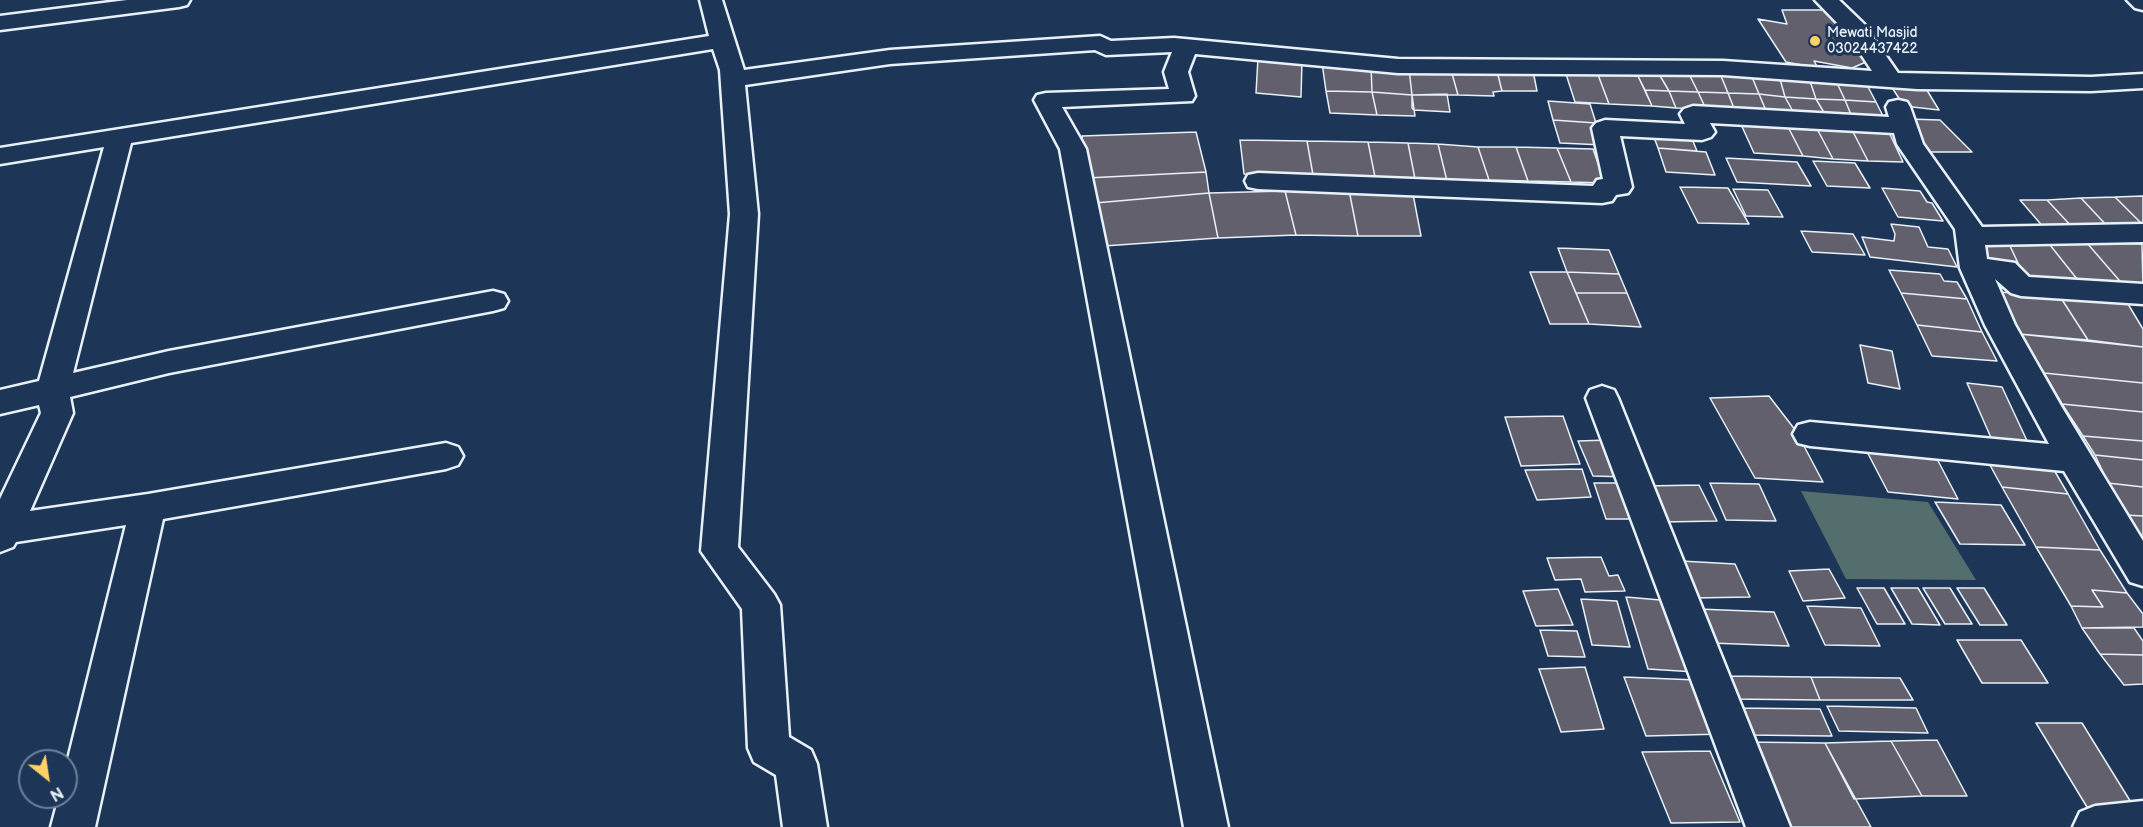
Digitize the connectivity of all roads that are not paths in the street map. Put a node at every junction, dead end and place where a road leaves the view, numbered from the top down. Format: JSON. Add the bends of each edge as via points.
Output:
{"nodes":[{"id":1,"x":179,"y":0,"type":"edge"},
{"id":2,"x":711,"y":0,"type":"edge"},
{"id":3,"x":1826,"y":0,"type":"edge"},
{"id":4,"x":2138,"y":0,"type":"edge"},
{"id":5,"x":2143,"y":3,"type":"edge"},
{"id":6,"x":0,"y":23,"type":"edge"},
{"id":7,"x":722,"y":41,"type":"junction"},
{"id":8,"x":1186,"y":47,"type":"junction"},
{"id":9,"x":733,"y":79,"type":"junction"},
{"id":10,"x":1885,"y":80,"type":"junction"},
{"id":11,"x":2143,"y":81,"type":"edge"},
{"id":12,"x":1904,"y":126,"type":"junction"},
{"id":13,"x":120,"y":137,"type":"junction"},
{"id":14,"x":0,"y":156,"type":"edge"},
{"id":15,"x":1258,"y":181,"type":"dead end"},
{"id":16,"x":2143,"y":233,"type":"edge"},
{"id":17,"x":1970,"y":236,"type":"junction"},
{"id":18,"x":1975,"y":268,"type":"junction"},
{"id":19,"x":2143,"y":294,"type":"edge"},
{"id":20,"x":493,"y":301,"type":"dead end"},
{"id":21,"x":52,"y":391,"type":"junction"},
{"id":22,"x":1602,"y":398,"type":"dead end"},
{"id":23,"x":0,"y":402,"type":"edge"},
{"id":24,"x":1810,"y":434,"type":"dead end"},
{"id":25,"x":446,"y":456,"type":"dead end"},
{"id":26,"x":2075,"y":459,"type":"junction"},
{"id":27,"x":148,"y":508,"type":"junction"},
{"id":28,"x":1,"y":533,"type":"edge"},
{"id":29,"x":2143,"y":571,"type":"edge"},
{"id":30,"x":2143,"y":822,"type":"edge"},
{"id":31,"x":73,"y":827,"type":"edge"},
{"id":32,"x":805,"y":827,"type":"edge"},
{"id":33,"x":1206,"y":827,"type":"edge"},
{"id":34,"x":1768,"y":827,"type":"edge"},
{"id":35,"x":2095,"y":827,"type":"edge"}],
"edges":[{"from":1,"to":6,"type":"street"},
{"from":2,"to":7,"type":"street"},
{"from":3,"to":10,"type":"street","via":[[1872,50]]},
{"from":4,"to":5,"type":"street"},
{"from":7,"to":9,"type":"street"},
{"from":7,"to":13,"type":"street"},
{"from":8,"to":9,"type":"street","via":[[1106,48],[1100,43],[890,57]]},
{"from":8,"to":10,"type":"street","via":[[1398,66],[1724,68]]},
{"from":8,"to":33,"type":"street","via":[[1176,72],[1183,96],[1046,100],[1073,149]]},
{"from":9,"to":32,"type":"street","via":[[744,214],[718,552],[761,605],[769,748],[796,764]]},
{"from":10,"to":11,"type":"street","via":[[2091,84]]},
{"from":10,"to":12,"type":"street"},
{"from":12,"to":15,"type":"street","via":[[1693,114],[1702,132],[1605,128],[1618,187],[1607,186],[1602,195]]},
{"from":12,"to":17,"type":"street","via":[[1910,144]]},
{"from":13,"to":14,"type":"street"},
{"from":13,"to":21,"type":"street"},
{"from":16,"to":17,"type":"street"},
{"from":17,"to":18,"type":"street"},
{"from":18,"to":19,"type":"street","via":[[2005,270],[2021,286]]},
{"from":18,"to":26,"type":"street","via":[[2000,325]]},
{"from":20,"to":21,"type":"street","via":[[169,362]]},
{"from":21,"to":23,"type":"street"},
{"from":21,"to":28,"type":"street","via":[[57,413]]},
{"from":22,"to":34,"type":"street"},
{"from":24,"to":26,"type":"street"},
{"from":25,"to":27,"type":"street"},
{"from":26,"to":29,"type":"street"},
{"from":27,"to":28,"type":"street"},
{"from":27,"to":31,"type":"street"},
{"from":30,"to":35,"type":"street"}]}
